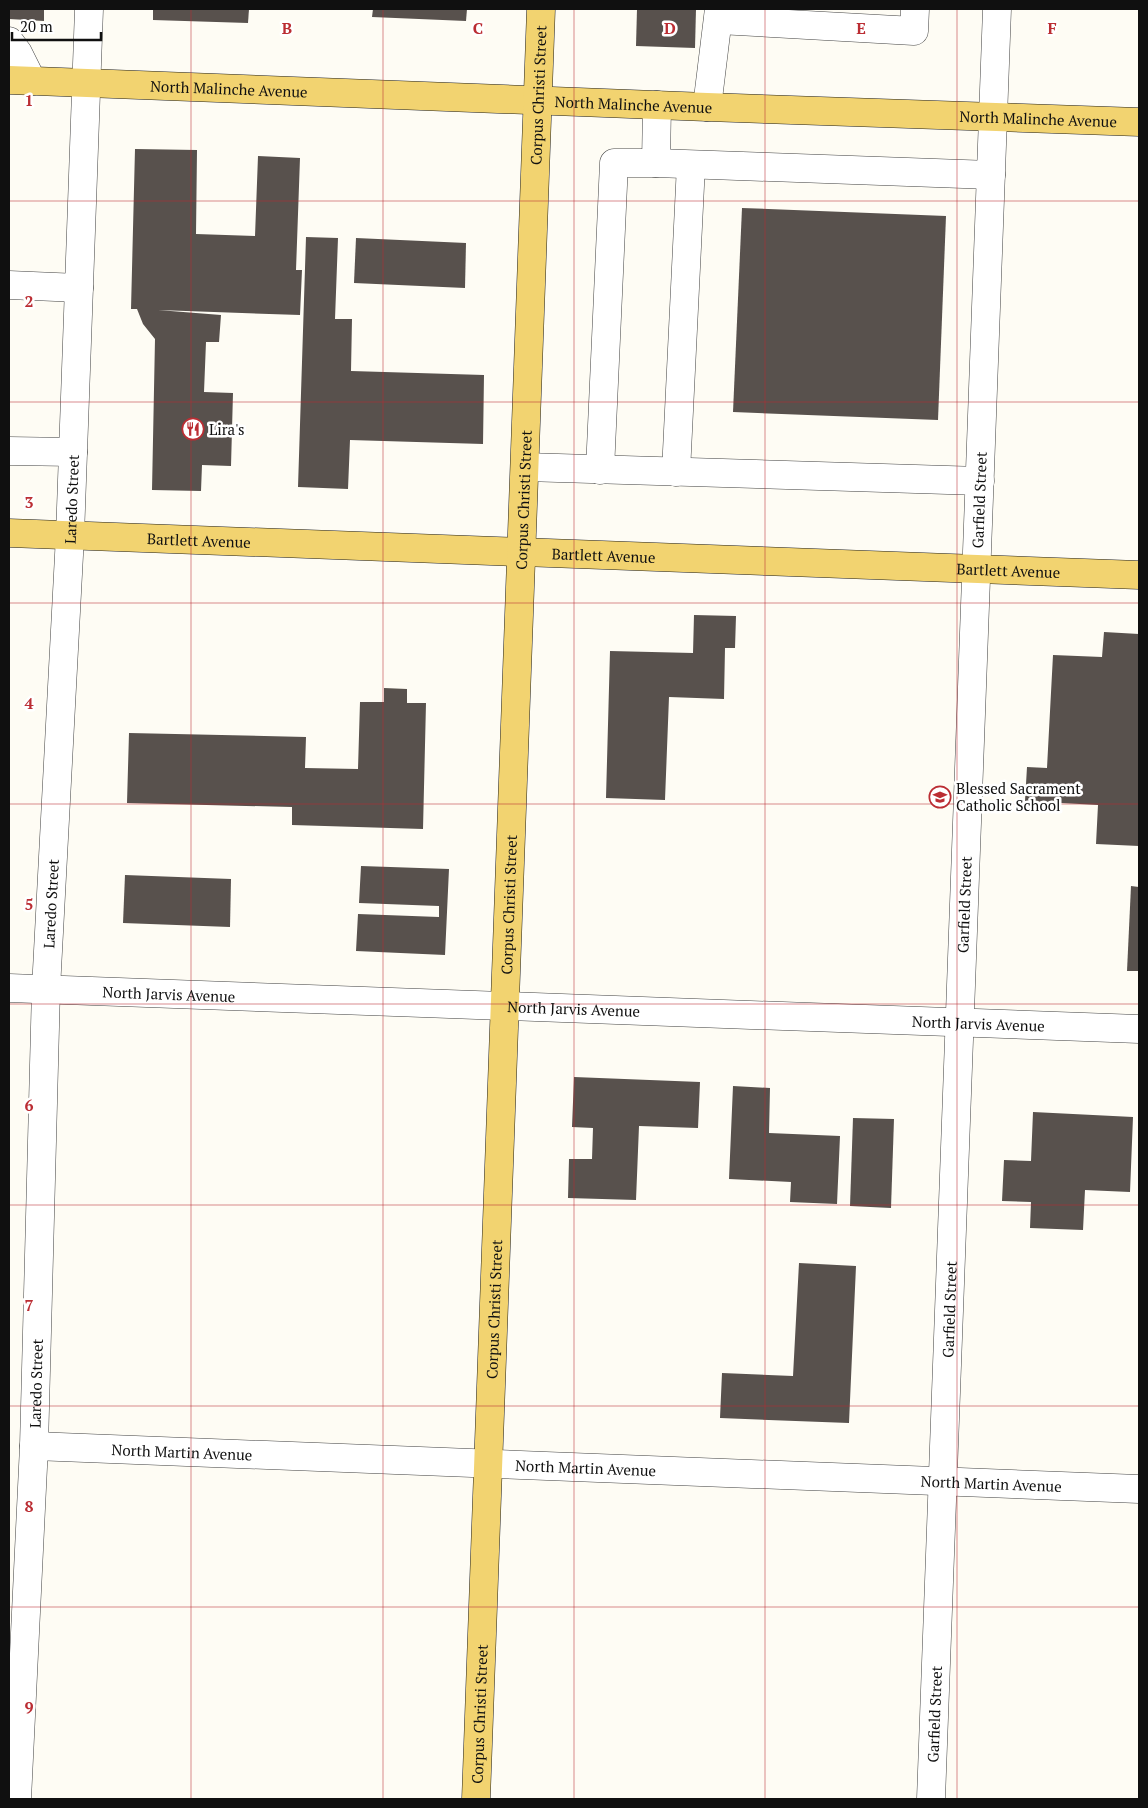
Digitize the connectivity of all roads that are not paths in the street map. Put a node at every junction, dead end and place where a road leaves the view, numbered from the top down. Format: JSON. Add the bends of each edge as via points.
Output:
{"nodes":[{"id":1,"x":89,"y":9,"type":"edge"},
{"id":2,"x":542,"y":9,"type":"edge"},
{"id":3,"x":915,"y":9,"type":"edge"},
{"id":4,"x":997,"y":9,"type":"edge"},
{"id":5,"x":719,"y":14,"type":"edge"},
{"id":6,"x":9,"y":41,"type":"edge"},
{"id":7,"x":20,"y":81,"type":"edge"},
{"id":8,"x":87,"y":83,"type":"junction"},
{"id":9,"x":538,"y":100,"type":"junction"},
{"id":10,"x":657,"y":105,"type":"junction"},
{"id":11,"x":708,"y":107,"type":"junction"},
{"id":12,"x":993,"y":116,"type":"junction"},
{"id":13,"x":1139,"y":122,"type":"edge"},
{"id":14,"x":656,"y":163,"type":"junction"},
{"id":15,"x":691,"y":165,"type":"junction"},
{"id":16,"x":992,"y":175,"type":"junction"},
{"id":17,"x":9,"y":285,"type":"edge"},
{"id":18,"x":79,"y":288,"type":"junction"},
{"id":19,"x":9,"y":451,"type":"edge"},
{"id":20,"x":73,"y":452,"type":"junction"},
{"id":21,"x":525,"y":467,"type":"junction"},
{"id":22,"x":600,"y":470,"type":"junction"},
{"id":23,"x":676,"y":472,"type":"junction"},
{"id":24,"x":980,"y":481,"type":"junction"},
{"id":25,"x":9,"y":533,"type":"edge"},
{"id":26,"x":70,"y":536,"type":"junction"},
{"id":27,"x":522,"y":552,"type":"junction"},
{"id":28,"x":977,"y":569,"type":"junction"},
{"id":29,"x":1139,"y":575,"type":"edge"},
{"id":30,"x":9,"y":988,"type":"edge"},
{"id":31,"x":46,"y":989,"type":"junction"},
{"id":32,"x":505,"y":1006,"type":"junction"},
{"id":33,"x":960,"y":1023,"type":"junction"},
{"id":34,"x":1139,"y":1029,"type":"edge"},
{"id":35,"x":34,"y":1446,"type":"junction"},
{"id":36,"x":488,"y":1464,"type":"junction"},
{"id":37,"x":943,"y":1481,"type":"junction"},
{"id":38,"x":1139,"y":1489,"type":"edge"},
{"id":39,"x":17,"y":1799,"type":"edge"},
{"id":40,"x":476,"y":1799,"type":"edge"},
{"id":41,"x":931,"y":1799,"type":"edge"}],
"edges":[{"from":1,"to":8,"type":"street","name":"Laredo Street"},
{"from":2,"to":9,"type":"main road","name":"Corpus Christi Street"},
{"from":3,"to":5,"type":"street","via":[[914,31]]},
{"from":4,"to":12,"type":"street","name":"Garfield Street"},
{"from":5,"to":11,"type":"street"},
{"from":6,"to":7,"type":"street","via":[[18,53]]},
{"from":7,"to":8,"type":"main road","name":"North Malinche Avenue"},
{"from":8,"to":9,"type":"main road","name":"North Malinche Avenue"},
{"from":8,"to":18,"type":"street","name":"Laredo Street"},
{"from":9,"to":10,"type":"main road","name":"North Malinche Avenue"},
{"from":9,"to":21,"type":"main road","name":"Corpus Christi Street"},
{"from":10,"to":11,"type":"main road","name":"North Malinche Avenue"},
{"from":10,"to":14,"type":"street"},
{"from":11,"to":12,"type":"main road","name":"North Malinche Avenue"},
{"from":12,"to":13,"type":"main road","name":"North Malinche Avenue"},
{"from":12,"to":16,"type":"street","name":"Garfield Street"},
{"from":14,"to":15,"type":"street"},
{"from":14,"to":22,"type":"street","via":[[614,163]]},
{"from":15,"to":16,"type":"street"},
{"from":15,"to":23,"type":"street"},
{"from":16,"to":24,"type":"street","name":"Garfield Street"},
{"from":17,"to":18,"type":"street"},
{"from":18,"to":20,"type":"street","name":"Laredo Street"},
{"from":19,"to":20,"type":"street"},
{"from":20,"to":26,"type":"street","name":"Laredo Street"},
{"from":21,"to":22,"type":"street"},
{"from":21,"to":27,"type":"main road","name":"Corpus Christi Street"},
{"from":22,"to":23,"type":"street"},
{"from":23,"to":24,"type":"street"},
{"from":24,"to":28,"type":"street","name":"Garfield Street"},
{"from":25,"to":26,"type":"main road","name":"Bartlett Avenue"},
{"from":26,"to":27,"type":"main road","name":"Bartlett Avenue"},
{"from":26,"to":31,"type":"street","name":"Laredo Street"},
{"from":27,"to":28,"type":"main road","name":"Bartlett Avenue"},
{"from":27,"to":32,"type":"main road","name":"Corpus Christi Street"},
{"from":28,"to":29,"type":"main road","name":"Bartlett Avenue"},
{"from":28,"to":33,"type":"street","name":"Garfield Street"},
{"from":30,"to":31,"type":"street","name":"North Jarvis Avenue"},
{"from":31,"to":32,"type":"street","name":"North Jarvis Avenue"},
{"from":31,"to":35,"type":"street","name":"Laredo Street"},
{"from":32,"to":33,"type":"street","name":"North Jarvis Avenue"},
{"from":32,"to":36,"type":"main road","name":"Corpus Christi Street"},
{"from":33,"to":34,"type":"street","name":"North Jarvis Avenue"},
{"from":33,"to":37,"type":"street","name":"Garfield Street"},
{"from":35,"to":36,"type":"street","name":"North Martin Avenue"},
{"from":35,"to":39,"type":"street","name":"Laredo Street"},
{"from":36,"to":37,"type":"street","name":"North Martin Avenue"},
{"from":36,"to":40,"type":"main road","name":"Corpus Christi Street"},
{"from":37,"to":38,"type":"street","name":"North Martin Avenue"},
{"from":37,"to":41,"type":"street","name":"Garfield Street"}]}
